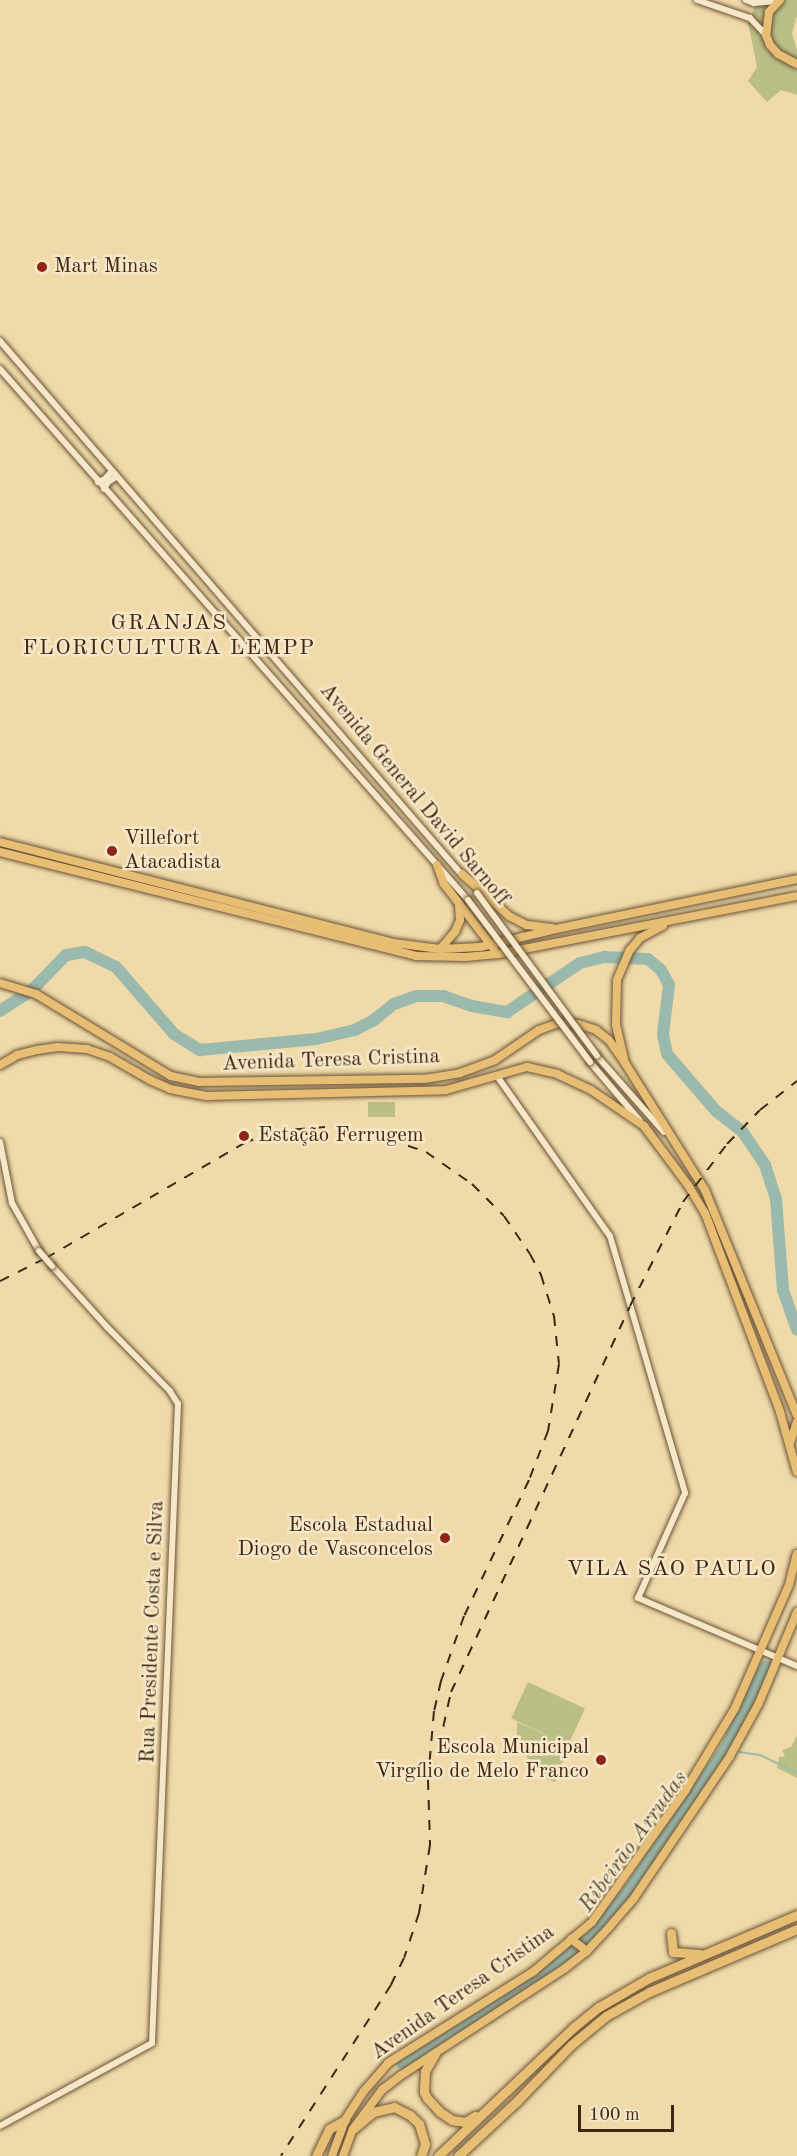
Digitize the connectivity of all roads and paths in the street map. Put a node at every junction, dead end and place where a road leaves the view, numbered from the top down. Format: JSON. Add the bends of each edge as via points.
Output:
{"nodes":[{"id":1,"x":697,"y":0,"type":"edge"},
{"id":2,"x":746,"y":0,"type":"edge"},
{"id":3,"x":778,"y":1,"type":"edge"},
{"id":4,"x":766,"y":34,"type":"junction"},
{"id":5,"x":797,"y":64,"type":"edge"},
{"id":6,"x":0,"y":341,"type":"edge"},
{"id":7,"x":0,"y":369,"type":"edge"},
{"id":8,"x":114,"y":475,"type":"junction"},
{"id":9,"x":98,"y":482,"type":"junction"},
{"id":10,"x":104,"y":489,"type":"junction"},
{"id":11,"x":0,"y":842,"type":"edge"},
{"id":12,"x":0,"y":852,"type":"edge"},
{"id":13,"x":437,"y":865,"type":"junction"},
{"id":14,"x":462,"y":874,"type":"junction"},
{"id":15,"x":797,"y":879,"type":"edge"},
{"id":16,"x":797,"y":896,"type":"edge"},
{"id":17,"x":458,"y":903,"type":"junction"},
{"id":18,"x":679,"y":919,"type":"junction"},
{"id":19,"x":556,"y":929,"type":"junction"},
{"id":20,"x":491,"y":945,"type":"junction"},
{"id":21,"x":440,"y":949,"type":"junction"},
{"id":22,"x":498,"y":954,"type":"junction"},
{"id":23,"x":0,"y":983,"type":"edge"},
{"id":24,"x":625,"y":1063,"type":"junction"},
{"id":25,"x":0,"y":1065,"type":"edge"},
{"id":26,"x":496,"y":1076,"type":"junction"},
{"id":27,"x":644,"y":1126,"type":"junction"},
{"id":28,"x":0,"y":1142,"type":"edge"},
{"id":29,"x":675,"y":1143,"type":"junction"},
{"id":30,"x":797,"y":1415,"type":"edge"},
{"id":31,"x":797,"y":1422,"type":"edge"},
{"id":32,"x":794,"y":1445,"type":"edge"},
{"id":33,"x":797,"y":1473,"type":"edge"},
{"id":34,"x":797,"y":1554,"type":"edge"},
{"id":35,"x":797,"y":1612,"type":"edge"},
{"id":36,"x":760,"y":1652,"type":"junction"},
{"id":37,"x":778,"y":1659,"type":"junction"},
{"id":38,"x":797,"y":1666,"type":"edge"},
{"id":39,"x":797,"y":1915,"type":"edge"},
{"id":40,"x":797,"y":1929,"type":"edge"},
{"id":41,"x":671,"y":1934,"type":"dead end"},
{"id":42,"x":574,"y":1940,"type":"junction"},
{"id":43,"x":586,"y":1949,"type":"junction"},
{"id":44,"x":706,"y":1954,"type":"junction"},
{"id":45,"x":436,"y":2052,"type":"junction"},
{"id":46,"x":497,"y":2100,"type":"junction"},
{"id":47,"x":345,"y":2120,"type":"junction"},
{"id":48,"x":0,"y":2126,"type":"edge"},
{"id":49,"x":353,"y":2129,"type":"junction"},
{"id":50,"x":316,"y":2156,"type":"edge"},
{"id":51,"x":332,"y":2156,"type":"edge"},
{"id":52,"x":343,"y":2156,"type":"edge"},
{"id":53,"x":422,"y":2156,"type":"edge"},
{"id":54,"x":438,"y":2156,"type":"edge"},
{"id":55,"x":458,"y":2156,"type":"edge"}],
"edges":[{"from":1,"to":4,"type":"street","via":[[750,18]]},
{"from":2,"to":3,"type":"street"},
{"from":3,"to":4,"type":"main road","via":[[770,12]]},
{"from":4,"to":5,"type":"main road","via":[[778,54]]},
{"from":6,"to":8,"type":"street","name":"Avenida General David Sarnoff"},
{"from":7,"to":9,"type":"street","name":"Avenida General David Sarnoff"},
{"from":8,"to":9,"type":"street"},
{"from":8,"to":10,"type":"street"},
{"from":8,"to":14,"type":"street","name":"Avenida General David Sarnoff"},
{"from":9,"to":10,"type":"street","name":"Avenida General David Sarnoff"},
{"from":10,"to":13,"type":"street","name":"Avenida General David Sarnoff"},
{"from":11,"to":21,"type":"main road","via":[[394,943]]},
{"from":12,"to":22,"type":"main road","via":[[392,951],[446,957]]},
{"from":13,"to":17,"type":"main road","via":[[444,884]]},
{"from":13,"to":27,"type":"street","name":"Avenida General David Sarnoff","bridge":true},
{"from":14,"to":19,"type":"main road","via":[[509,916],[527,925]]},
{"from":14,"to":29,"type":"street","name":"Avenida General David Sarnoff","bridge":true,"via":[[597,1056]]},
{"from":15,"to":19,"type":"main road"},
{"from":16,"to":18,"type":"main road"},
{"from":17,"to":20,"type":"main road"},
{"from":17,"to":21,"type":"main road","via":[[460,920]]},
{"from":18,"to":22,"type":"main road"},
{"from":18,"to":24,"type":"main road","via":[[640,938],[616,981],[616,1025]]},
{"from":19,"to":20,"type":"main road"},
{"from":20,"to":21,"type":"main road"},
{"from":20,"to":22,"type":"main road"},
{"from":23,"to":24,"type":"main road","name":"Avenida Teresa Cristina","via":[[53,1003],[171,1076],[199,1082],[424,1080],[460,1073],[495,1060],[539,1030],[558,1023],[596,1030],[609,1040]]},
{"from":24,"to":29,"type":"main road","name":"Avenida Teresa Cristina"},
{"from":25,"to":26,"type":"main road","name":"Avenida Teresa Cristina","via":[[37,1050],[87,1050],[110,1057],[170,1089],[207,1095],[425,1091],[470,1085]]},
{"from":26,"to":27,"type":"main road","name":"Avenida Teresa Cristina","via":[[527,1067],[557,1074],[591,1090]]},
{"from":26,"to":36,"type":"street","via":[[610,1236],[685,1493],[638,1598]]},
{"from":27,"to":32,"type":"main road","name":"Avenida Teresa Cristina","via":[[705,1213]]},
{"from":28,"to":48,"type":"street","name":"Rua Presidente Costa e Silva","bridge":true,"via":[[12,1203],[39,1251],[170,1390],[178,1404],[152,2043]]},
{"from":29,"to":30,"type":"main road","name":"Avenida Teresa Cristina","via":[[717,1215]]},
{"from":31,"to":32,"type":"main road"},
{"from":32,"to":33,"type":"main road","name":"Avenida Teresa Cristina"},
{"from":34,"to":36,"type":"main road","name":"Avenida Teresa Cristina","via":[[789,1585]]},
{"from":35,"to":37,"type":"main road","name":"Avenida Teresa Cristina"},
{"from":36,"to":37,"type":"street"},
{"from":36,"to":42,"type":"main road","name":"Avenida Teresa Cristina","via":[[735,1708],[685,1791],[592,1922]]},
{"from":37,"to":38,"type":"street"},
{"from":37,"to":43,"type":"main road","name":"Avenida Teresa Cristina","via":[[730,1756],[634,1898]]},
{"from":39,"to":44,"type":"highway"},
{"from":40,"to":55,"type":"highway","via":[[649,1992],[606,2016]]},
{"from":41,"to":44,"type":"highway","via":[[673,1952]]},
{"from":42,"to":43,"type":"main road"},
{"from":42,"to":47,"type":"main road","name":"Avenida Teresa Cristina","via":[[534,1971],[388,2063]]},
{"from":43,"to":45,"type":"main road","name":"Avenida Teresa Cristina","via":[[521,1998]]},
{"from":44,"to":46,"type":"highway","via":[[629,1988],[599,2007]]},
{"from":45,"to":46,"type":"highway","via":[[425,2071],[424,2092],[445,2116],[465,2122]]},
{"from":45,"to":49,"type":"main road","name":"Avenida Teresa Cristina","via":[[382,2090]]},
{"from":46,"to":54,"type":"highway"},
{"from":47,"to":50,"type":"highway","via":[[329,2129]]},
{"from":47,"to":51,"type":"main road","name":"Avenida Teresa Cristina"},
{"from":49,"to":52,"type":"main road","name":"Avenida Teresa Cristina"},
{"from":49,"to":53,"type":"highway","via":[[373,2112],[394,2107],[418,2124],[425,2144]]}]}
